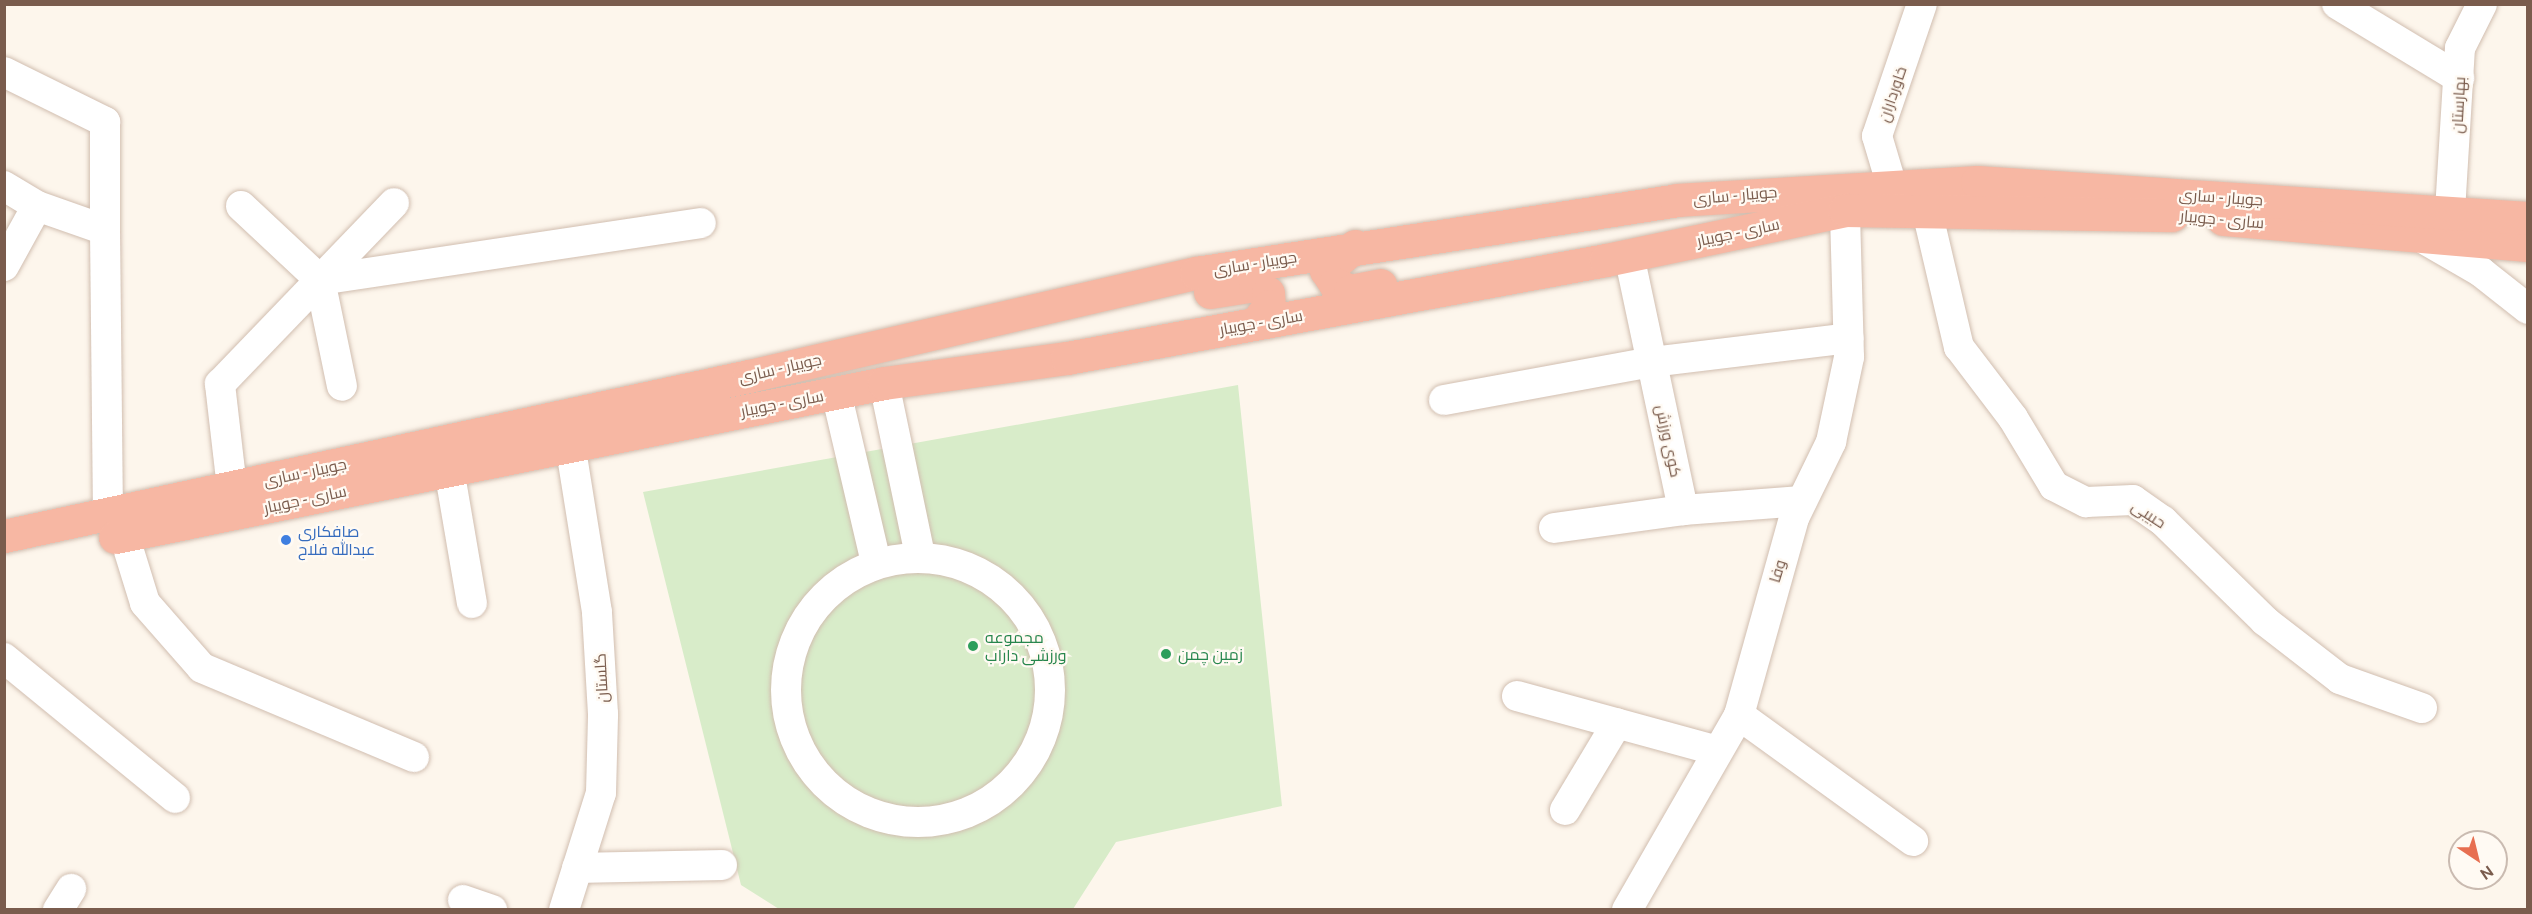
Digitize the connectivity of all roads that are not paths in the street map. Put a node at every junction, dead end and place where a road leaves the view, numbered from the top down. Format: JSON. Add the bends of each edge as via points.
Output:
{"nodes":[{"id":1,"x":1922,"y":4,"type":"edge"},
{"id":2,"x":2337,"y":4,"type":"edge"},
{"id":3,"x":2482,"y":4,"type":"edge"},
{"id":4,"x":4,"y":72,"type":"edge"},
{"id":5,"x":2459,"y":78,"type":"junction"},
{"id":6,"x":1891,"y":183,"type":"junction"},
{"id":7,"x":4,"y":186,"type":"edge"},
{"id":8,"x":394,"y":203,"type":"dead end"},
{"id":9,"x":37,"y":206,"type":"junction"},
{"id":10,"x":241,"y":206,"type":"dead end"},
{"id":11,"x":1845,"y":210,"type":"junction"},
{"id":12,"x":1927,"y":211,"type":"junction"},
{"id":13,"x":2450,"y":212,"type":"junction"},
{"id":14,"x":2528,"y":218,"type":"edge"},
{"id":15,"x":701,"y":223,"type":"dead end"},
{"id":16,"x":105,"y":230,"type":"junction"},
{"id":17,"x":2419,"y":236,"type":"junction"},
{"id":18,"x":2528,"y":245,"type":"edge"},
{"id":19,"x":1355,"y":246,"type":"junction"},
{"id":20,"x":1629,"y":255,"type":"junction"},
{"id":21,"x":4,"y":266,"type":"edge"},
{"id":22,"x":1504,"y":278,"type":"junction"},
{"id":23,"x":320,"y":280,"type":"junction"},
{"id":24,"x":2528,"y":309,"type":"edge"},
{"id":25,"x":976,"y":320,"type":"junction"},
{"id":26,"x":1257,"y":322,"type":"junction"},
{"id":27,"x":1848,"y":338,"type":"junction"},
{"id":28,"x":1652,"y":362,"type":"junction"},
{"id":29,"x":884,"y":383,"type":"junction"},
{"id":30,"x":342,"y":386,"type":"dead end"},
{"id":31,"x":836,"y":393,"type":"junction"},
{"id":32,"x":1444,"y":400,"type":"dead end"},
{"id":33,"x":570,"y":443,"type":"junction"},
{"id":34,"x":449,"y":469,"type":"junction"},
{"id":35,"x":232,"y":488,"type":"junction"},
{"id":36,"x":1802,"y":501,"type":"junction"},
{"id":37,"x":1683,"y":510,"type":"junction"},
{"id":38,"x":116,"y":525,"type":"junction"},
{"id":39,"x":1554,"y":528,"type":"dead end"},
{"id":40,"x":4,"y":536,"type":"edge"},
{"id":41,"x":920,"y":556,"type":"junction"},
{"id":42,"x":4,"y":558,"type":"edge"},
{"id":43,"x":876,"y":564,"type":"junction"},
{"id":44,"x":472,"y":603,"type":"dead end"},
{"id":45,"x":4,"y":658,"type":"edge"},
{"id":46,"x":1517,"y":696,"type":"dead end"},
{"id":47,"x":2422,"y":708,"type":"dead end"},
{"id":48,"x":1739,"y":716,"type":"junction"},
{"id":49,"x":1617,"y":723,"type":"junction"},
{"id":50,"x":1718,"y":751,"type":"junction"},
{"id":51,"x":414,"y":757,"type":"dead end"},
{"id":52,"x":175,"y":798,"type":"dead end"},
{"id":53,"x":1565,"y":810,"type":"dead end"},
{"id":54,"x":1913,"y":841,"type":"dead end"},
{"id":55,"x":722,"y":865,"type":"dead end"},
{"id":56,"x":577,"y":868,"type":"junction"},
{"id":57,"x":463,"y":900,"type":"dead end"},
{"id":58,"x":492,"y":909,"type":"edge"},
{"id":59,"x":564,"y":909,"type":"edge"},
{"id":60,"x":1627,"y":909,"type":"edge"}],
"edges":[{"from":1,"to":6,"type":"street","name":"خاورداران","via":[[1877,136]]},
{"from":2,"to":5,"type":"street"},
{"from":3,"to":5,"type":"street","name":"بهارستان","via":[[2460,48]]},
{"from":4,"to":16,"type":"street","via":[[105,122]]},
{"from":5,"to":13,"type":"street","name":"بهارستان"},
{"from":6,"to":13,"type":"highway","name":"جویبار - ساری","via":[[1977,182]]},
{"from":6,"to":19,"type":"highway","name":"جویبار - ساری","via":[[1676,200]]},
{"from":7,"to":9,"type":"street"},
{"from":8,"to":23,"type":"street"},
{"from":9,"to":16,"type":"street"},
{"from":9,"to":21,"type":"street"},
{"from":10,"to":23,"type":"street"},
{"from":11,"to":12,"type":"highway","name":"ساری - جویبار"},
{"from":11,"to":20,"type":"highway","name":"ساری - جویبار"},
{"from":11,"to":27,"type":"street","name":"وفا"},
{"from":12,"to":17,"type":"highway","name":"ساری - جویبار","via":[[2167,214]]},
{"from":12,"to":47,"type":"street","name":"حبیبی","via":[[1959,347],[2013,418],[2054,486],[2086,502],[2133,500],[2163,521],[2265,621],[2340,679]]},
{"from":13,"to":14,"type":"highway","name":"جویبار - ساری"},
{"from":15,"to":23,"type":"street"},
{"from":16,"to":38,"type":"street"},
{"from":17,"to":18,"type":"highway","name":"ساری - جویبار"},
{"from":17,"to":24,"type":"street","via":[[2481,272]]},
{"from":19,"to":22,"type":"highway","via":[[1326,270],[1335,284],[1350,291],[1437,274]]},
{"from":19,"to":25,"type":"highway","name":"جویبار - ساری","via":[[1215,269]]},
{"from":20,"to":22,"type":"highway","name":"ساری - جویبار"},
{"from":20,"to":28,"type":"street","name":"کوی ورزش"},
{"from":22,"to":26,"type":"highway","name":"ساری - جویبار"},
{"from":23,"to":30,"type":"street"},
{"from":23,"to":35,"type":"street","via":[[220,384]]},
{"from":25,"to":26,"type":"highway","via":[[1032,327],[1255,285],[1268,293],[1269,306]]},
{"from":25,"to":35,"type":"highway","name":"جویبار - ساری"},
{"from":26,"to":29,"type":"highway","name":"ساری - جویبار","via":[[1067,358]]},
{"from":27,"to":28,"type":"street"},
{"from":27,"to":36,"type":"street","name":"وفا","via":[[1831,442]]},
{"from":28,"to":32,"type":"street"},
{"from":28,"to":37,"type":"street","name":"کوی ورزش"},
{"from":29,"to":31,"type":"highway","name":"ساری - جویبار"},
{"from":29,"to":41,"type":"street"},
{"from":31,"to":33,"type":"highway","name":"ساری - جویبار"},
{"from":31,"to":43,"type":"street"},
{"from":33,"to":34,"type":"highway","name":"ساری - جویبار"},
{"from":33,"to":56,"type":"street","name":"گلستان","via":[[597,612],[603,714],[601,793]]},
{"from":34,"to":38,"type":"highway","name":"ساری - جویبار"},
{"from":34,"to":44,"type":"street"},
{"from":35,"to":38,"type":"highway","name":"جویبار - ساری"},
{"from":36,"to":37,"type":"street"},
{"from":36,"to":48,"type":"street","name":"وفا","via":[[1762,620]]},
{"from":37,"to":39,"type":"street"},
{"from":38,"to":40,"type":"highway","name":"جویبار - ساری"},
{"from":38,"to":42,"type":"highway","name":"ساری - جویبار"},
{"from":38,"to":51,"type":"street","via":[[146,603],[202,668]]},
{"from":41,"to":43,"type":"street"},
{"from":41,"to":43,"type":"street","via":[[964,565],[1003,587],[1032,621],[1048,660],[1051,702],[1034,752],[1016,779],[983,805],[943,820],[901,822],[860,810],[824,784],[798,748],[785,704],[788,660],[806,618],[836,585]]},
{"from":45,"to":52,"type":"street"},
{"from":46,"to":49,"type":"street"},
{"from":48,"to":50,"type":"street","name":"وفا"},
{"from":48,"to":54,"type":"street"},
{"from":49,"to":50,"type":"street"},
{"from":49,"to":53,"type":"street"},
{"from":50,"to":60,"type":"street","name":"وفا"},
{"from":55,"to":56,"type":"street"},
{"from":56,"to":59,"type":"street","name":"گلستان"},
{"from":57,"to":58,"type":"street"}]}
